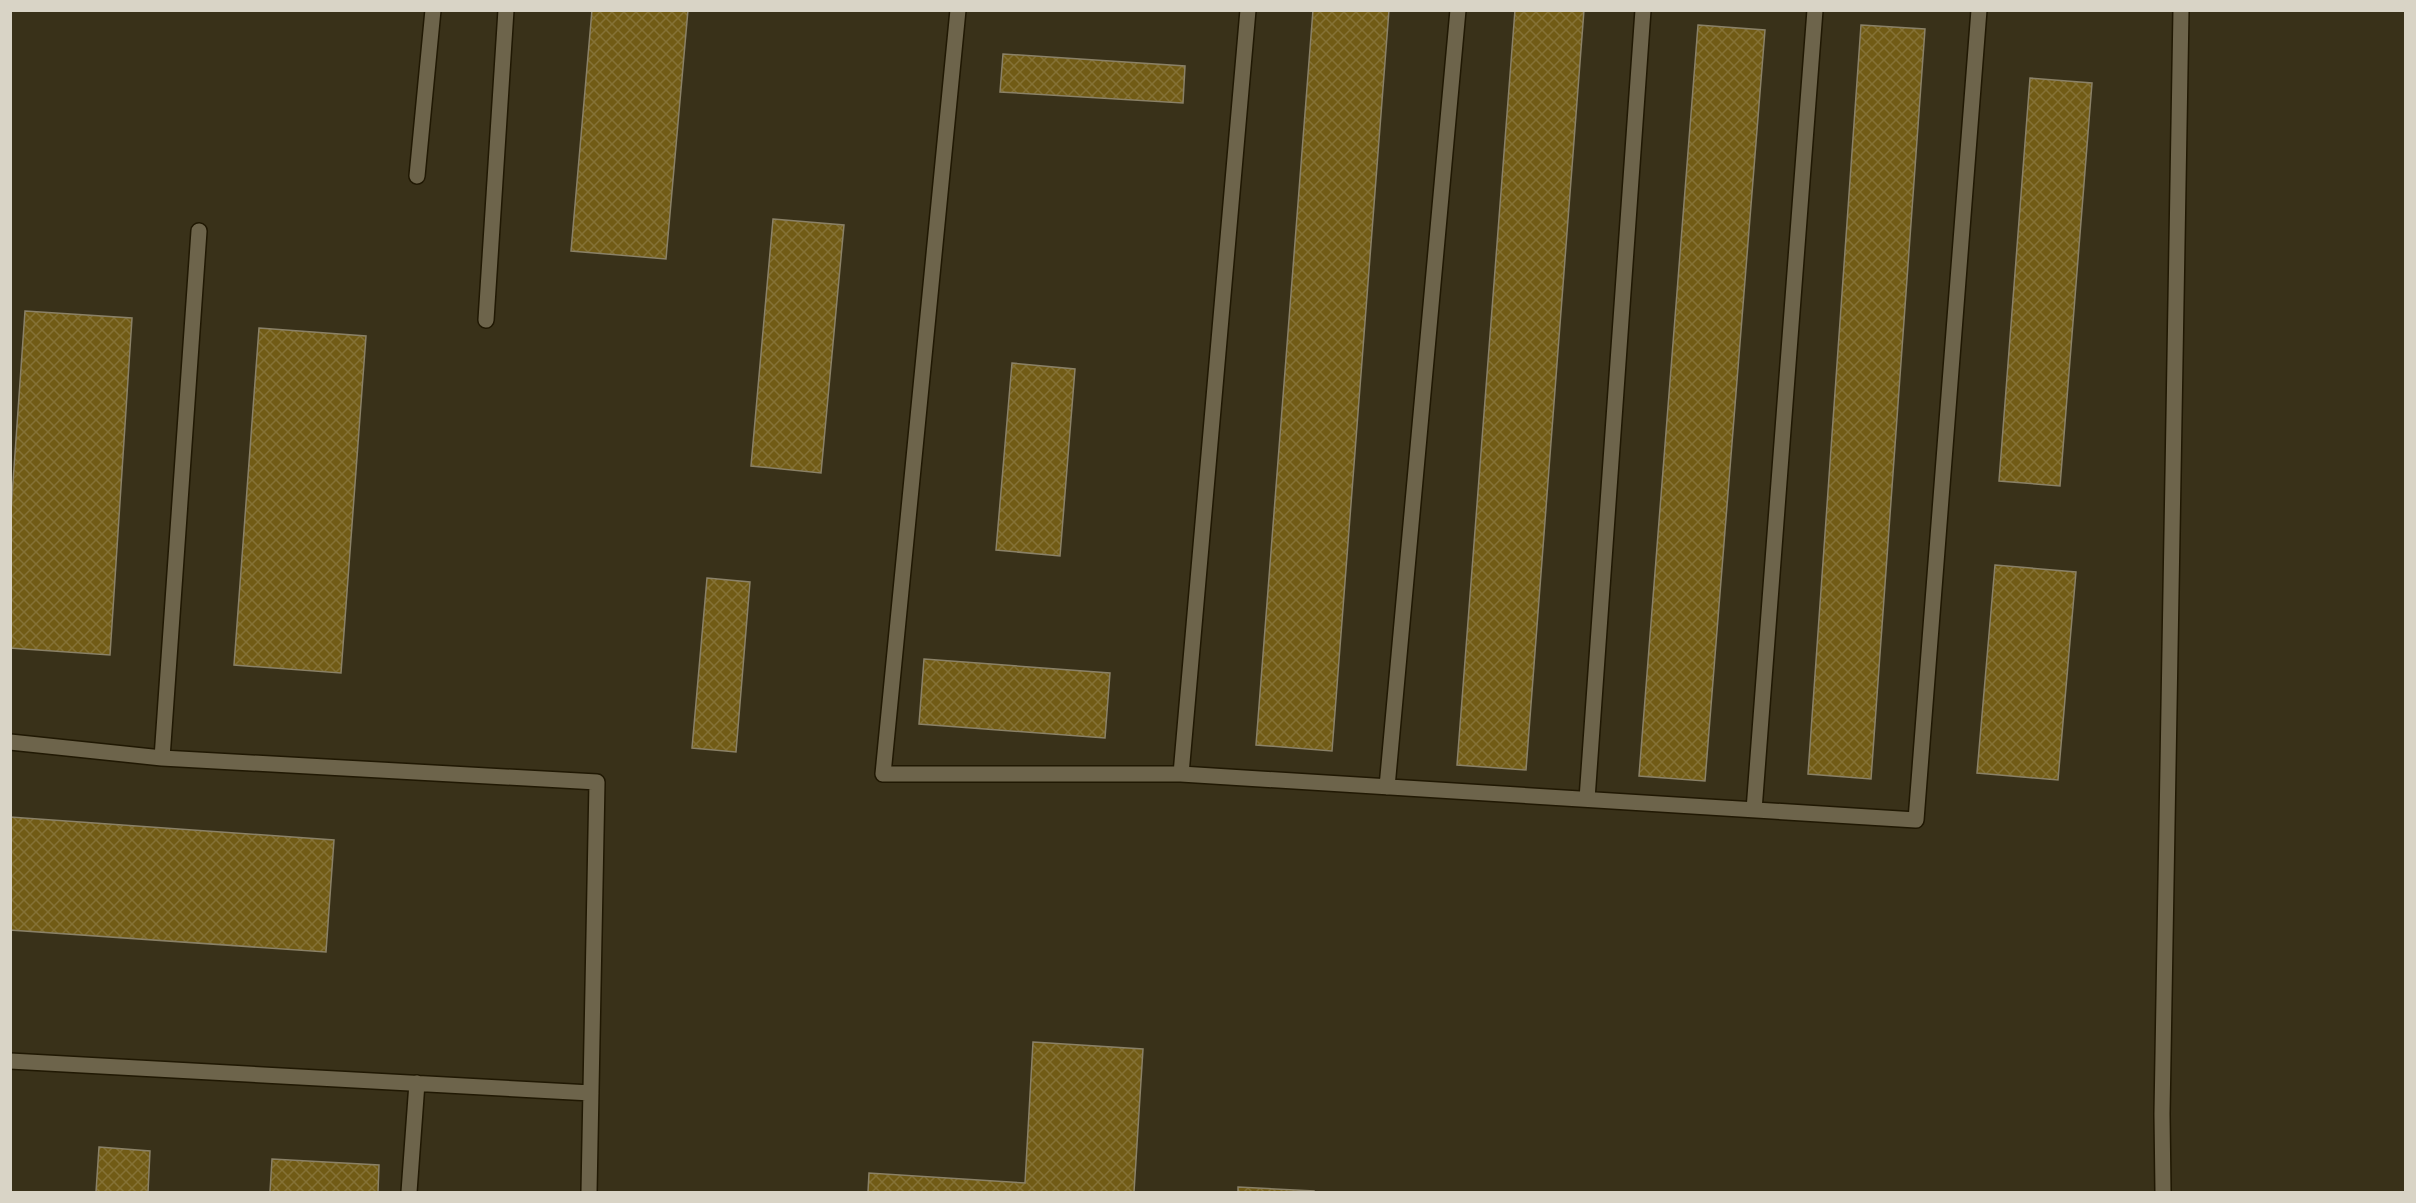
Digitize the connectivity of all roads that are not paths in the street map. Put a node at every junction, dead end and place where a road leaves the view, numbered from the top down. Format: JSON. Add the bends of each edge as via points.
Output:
{"nodes":[{"id":1,"x":433,"y":10,"type":"edge"},
{"id":2,"x":506,"y":10,"type":"edge"},
{"id":3,"x":958,"y":10,"type":"edge"},
{"id":4,"x":1248,"y":10,"type":"edge"},
{"id":5,"x":1458,"y":10,"type":"edge"},
{"id":6,"x":1643,"y":10,"type":"edge"},
{"id":7,"x":1815,"y":10,"type":"edge"},
{"id":8,"x":1979,"y":10,"type":"edge"},
{"id":9,"x":2181,"y":10,"type":"edge"},
{"id":10,"x":417,"y":176,"type":"dead end"},
{"id":11,"x":199,"y":231,"type":"dead end"},
{"id":12,"x":486,"y":320,"type":"dead end"},
{"id":13,"x":10,"y":742,"type":"edge"},
{"id":14,"x":162,"y":758,"type":"junction"},
{"id":15,"x":1181,"y":774,"type":"junction"},
{"id":16,"x":1387,"y":787,"type":"junction"},
{"id":17,"x":1587,"y":799,"type":"junction"},
{"id":18,"x":1754,"y":810,"type":"junction"},
{"id":19,"x":10,"y":1061,"type":"edge"},
{"id":20,"x":417,"y":1083,"type":"junction"},
{"id":21,"x":591,"y":1093,"type":"junction"},
{"id":22,"x":409,"y":1192,"type":"edge"},
{"id":23,"x":589,"y":1192,"type":"edge"},
{"id":24,"x":2163,"y":1192,"type":"edge"}],
"edges":[{"from":1,"to":10,"type":"street"},
{"from":2,"to":12,"type":"street"},
{"from":3,"to":15,"type":"street","via":[[883,774]]},
{"from":4,"to":15,"type":"street"},
{"from":5,"to":16,"type":"street"},
{"from":6,"to":17,"type":"street"},
{"from":7,"to":18,"type":"street"},
{"from":8,"to":18,"type":"street","via":[[1916,820]]},
{"from":9,"to":24,"type":"street"},
{"from":11,"to":14,"type":"street"},
{"from":13,"to":14,"type":"street"},
{"from":14,"to":21,"type":"street","via":[[597,782]]},
{"from":15,"to":16,"type":"street"},
{"from":16,"to":17,"type":"street"},
{"from":17,"to":18,"type":"street"},
{"from":19,"to":20,"type":"street"},
{"from":20,"to":21,"type":"street"},
{"from":20,"to":22,"type":"street"},
{"from":21,"to":23,"type":"street"}]}
